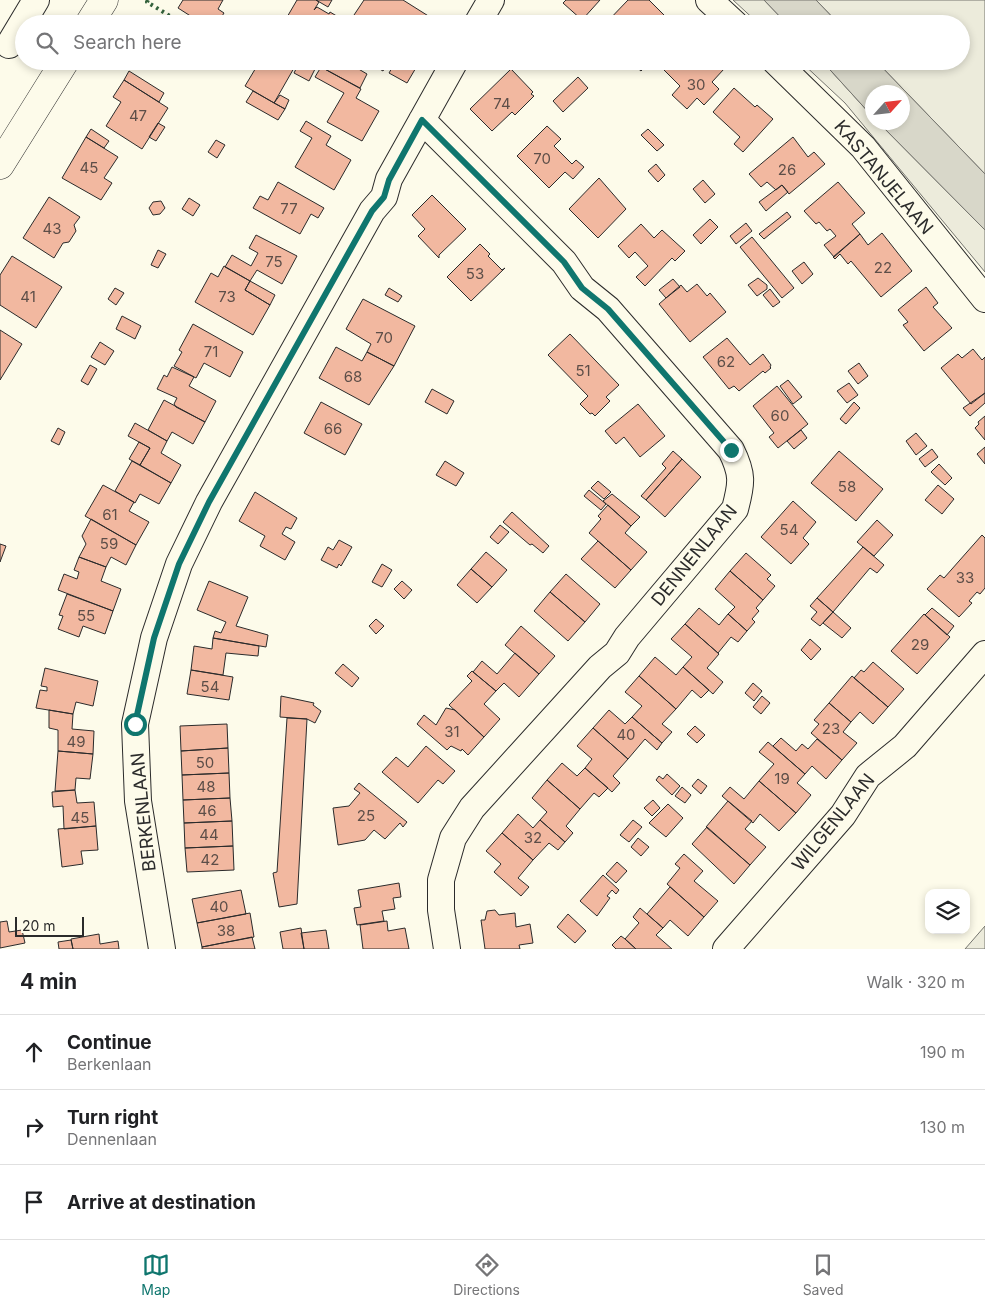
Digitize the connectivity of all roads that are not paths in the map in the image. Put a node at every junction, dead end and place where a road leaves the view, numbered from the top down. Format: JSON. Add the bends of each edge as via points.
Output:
{"nodes":[{"id":1,"x":36,"y":0,"type":"edge"},
{"id":2,"x":104,"y":0,"type":"edge"},
{"id":3,"x":491,"y":0,"type":"edge"},
{"id":4,"x":709,"y":0,"type":"edge"},
{"id":5,"x":27,"y":15,"type":"edge"},
{"id":6,"x":95,"y":15,"type":"edge"},
{"id":7,"x":482,"y":15,"type":"edge"},
{"id":8,"x":725,"y":15,"type":"edge"},
{"id":9,"x":15,"y":35,"type":"edge"},
{"id":10,"x":9,"y":45,"type":"dead end"},
{"id":11,"x":59,"y":70,"type":"edge"},
{"id":12,"x":450,"y":70,"type":"edge"},
{"id":13,"x":784,"y":70,"type":"edge"},
{"id":14,"x":422,"y":120,"type":"junction"},
{"id":15,"x":0,"y":165,"type":"edge"},
{"id":16,"x":985,"y":299,"type":"edge"},
{"id":17,"x":985,"y":654,"type":"edge"},
{"id":18,"x":162,"y":949,"type":"edge"},
{"id":19,"x":447,"y":949,"type":"edge"},
{"id":20,"x":726,"y":949,"type":"edge"}],
"edges":[{"from":1,"to":5,"type":"street"},
{"from":2,"to":6,"type":"main road"},
{"from":3,"to":7,"type":"street"},
{"from":4,"to":8,"type":"street"},
{"from":9,"to":10,"type":"street"},
{"from":11,"to":15,"type":"main road"},
{"from":12,"to":14,"type":"street","name":"BERKENLAAN"},
{"from":13,"to":16,"type":"street","name":"KASTANJELAAN","via":[[862,148]]},
{"from":14,"to":18,"type":"street","name":"BERKENLAAN","via":[[389,180],[384,197],[372,211],[209,502],[179,564],[154,638],[135,724],[138,801]]},
{"from":14,"to":19,"type":"street","name":"DENNENLAAN","via":[[564,262],[582,288],[608,309],[731,450],[741,470],[735,509],[617,653],[600,667],[472,808],[453,838],[441,880],[441,910]]},
{"from":17,"to":20,"type":"street","name":"WILGENLAAN","via":[[905,746],[868,776],[842,815]]}]}
